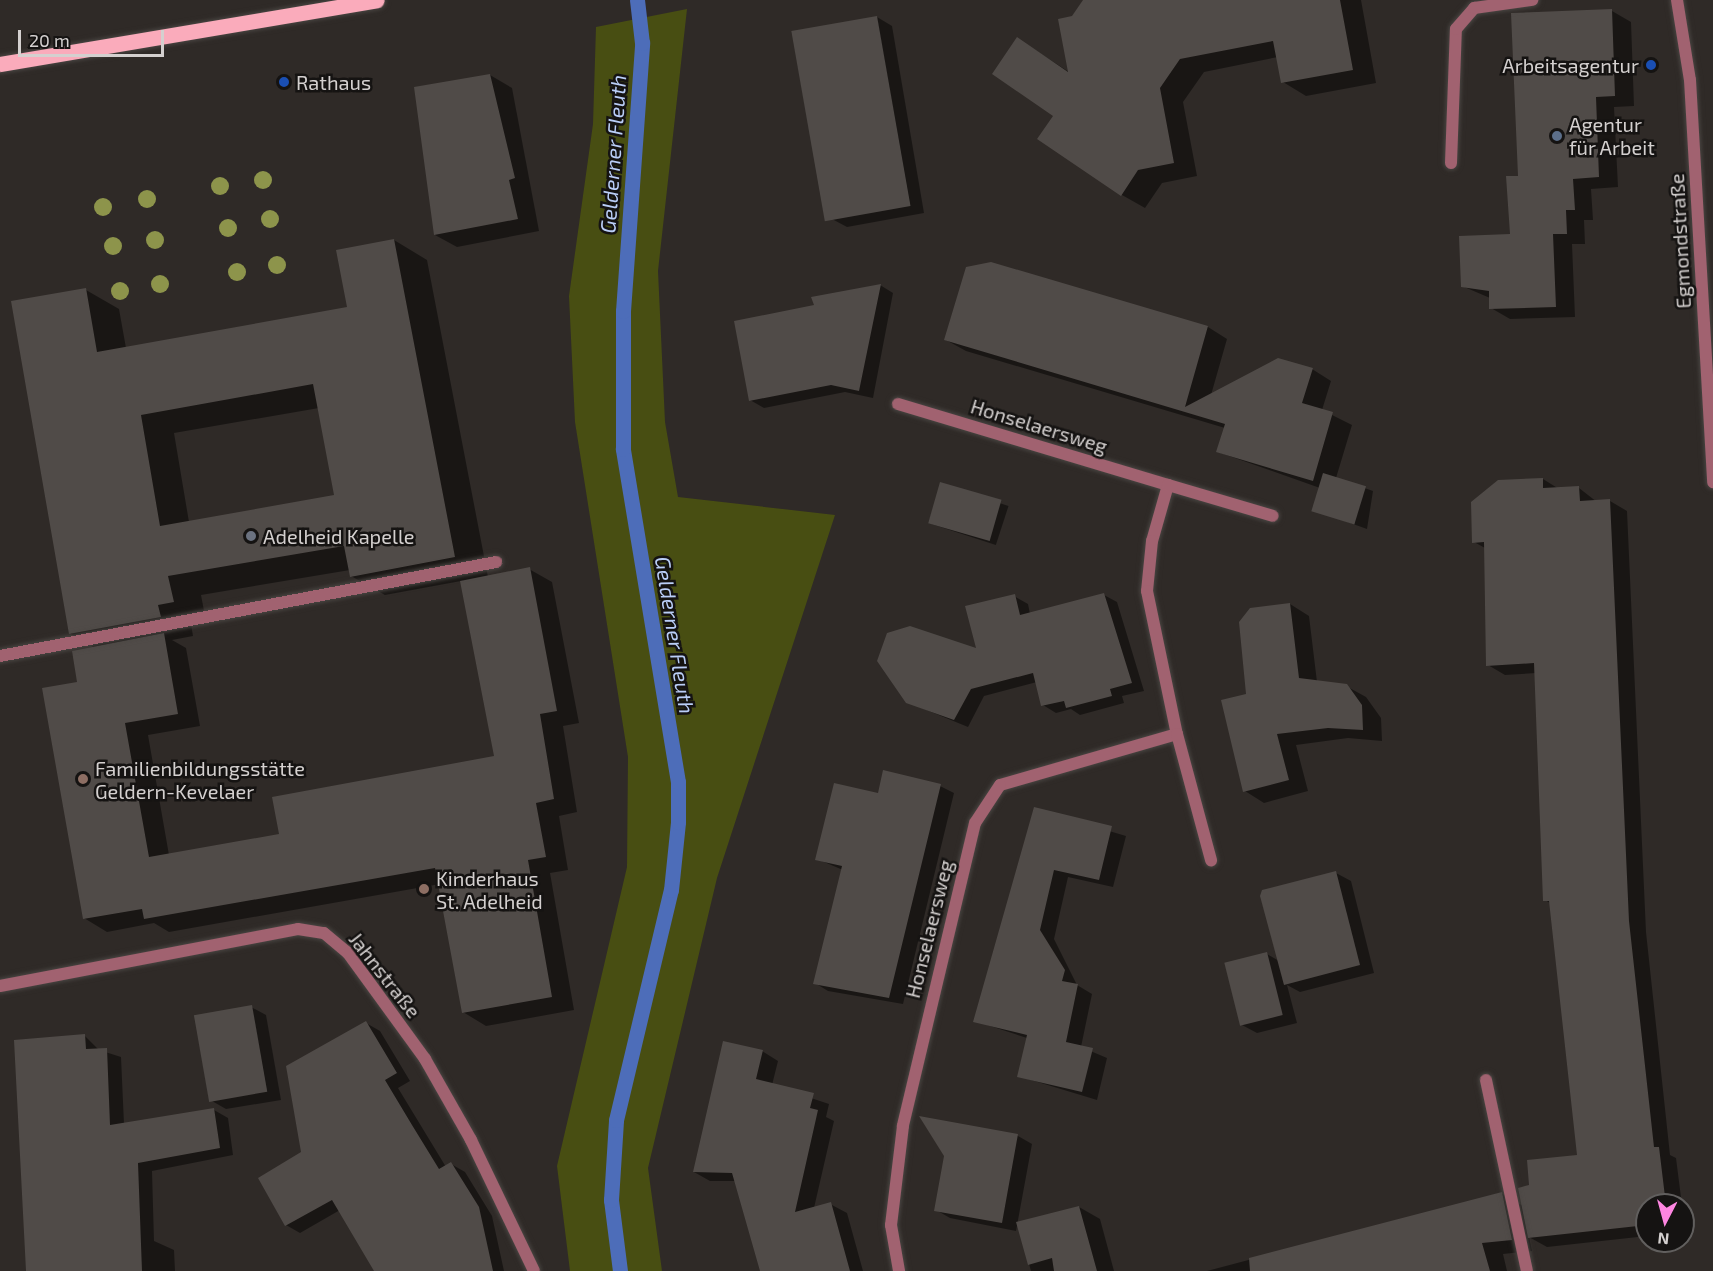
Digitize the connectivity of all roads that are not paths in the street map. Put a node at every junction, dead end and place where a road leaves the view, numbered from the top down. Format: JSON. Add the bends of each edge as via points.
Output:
{"nodes":[{"id":1,"x":378,"y":0,"type":"edge"},
{"id":2,"x":1532,"y":0,"type":"edge"},
{"id":3,"x":1677,"y":0,"type":"edge"},
{"id":4,"x":0,"y":64,"type":"edge"},
{"id":5,"x":1451,"y":163,"type":"dead end"},
{"id":6,"x":898,"y":404,"type":"dead end"},
{"id":7,"x":1713,"y":482,"type":"edge"},
{"id":8,"x":1168,"y":485,"type":"junction"},
{"id":9,"x":1273,"y":516,"type":"dead end"},
{"id":10,"x":496,"y":562,"type":"dead end"},
{"id":11,"x":0,"y":656,"type":"edge"},
{"id":12,"x":1177,"y":734,"type":"junction"},
{"id":13,"x":1211,"y":860,"type":"dead end"},
{"id":14,"x":0,"y":986,"type":"edge"},
{"id":15,"x":1486,"y":1080,"type":"dead end"},
{"id":16,"x":534,"y":1271,"type":"edge"},
{"id":17,"x":898,"y":1271,"type":"edge"},
{"id":18,"x":1527,"y":1271,"type":"edge"}],
"edges":[{"from":1,"to":4,"type":"main road"},
{"from":2,"to":5,"type":"street","via":[[1474,8],[1455,29]]},
{"from":3,"to":7,"type":"street","name":"Egmondstraße","via":[[1690,80]]},
{"from":6,"to":8,"type":"street","name":"Honselaersweg"},
{"from":8,"to":9,"type":"street","name":"Honselaersweg"},
{"from":8,"to":12,"type":"street","via":[[1152,540],[1147,591]]},
{"from":10,"to":11,"type":"street"},
{"from":12,"to":13,"type":"street"},
{"from":12,"to":17,"type":"street","name":"Honselaersweg","via":[[1000,785],[975,823],[903,1126],[891,1225]]},
{"from":14,"to":16,"type":"street","name":"Jahnstraße","via":[[298,929],[324,933],[348,953],[425,1059],[471,1140]]},
{"from":15,"to":18,"type":"street"}]}
